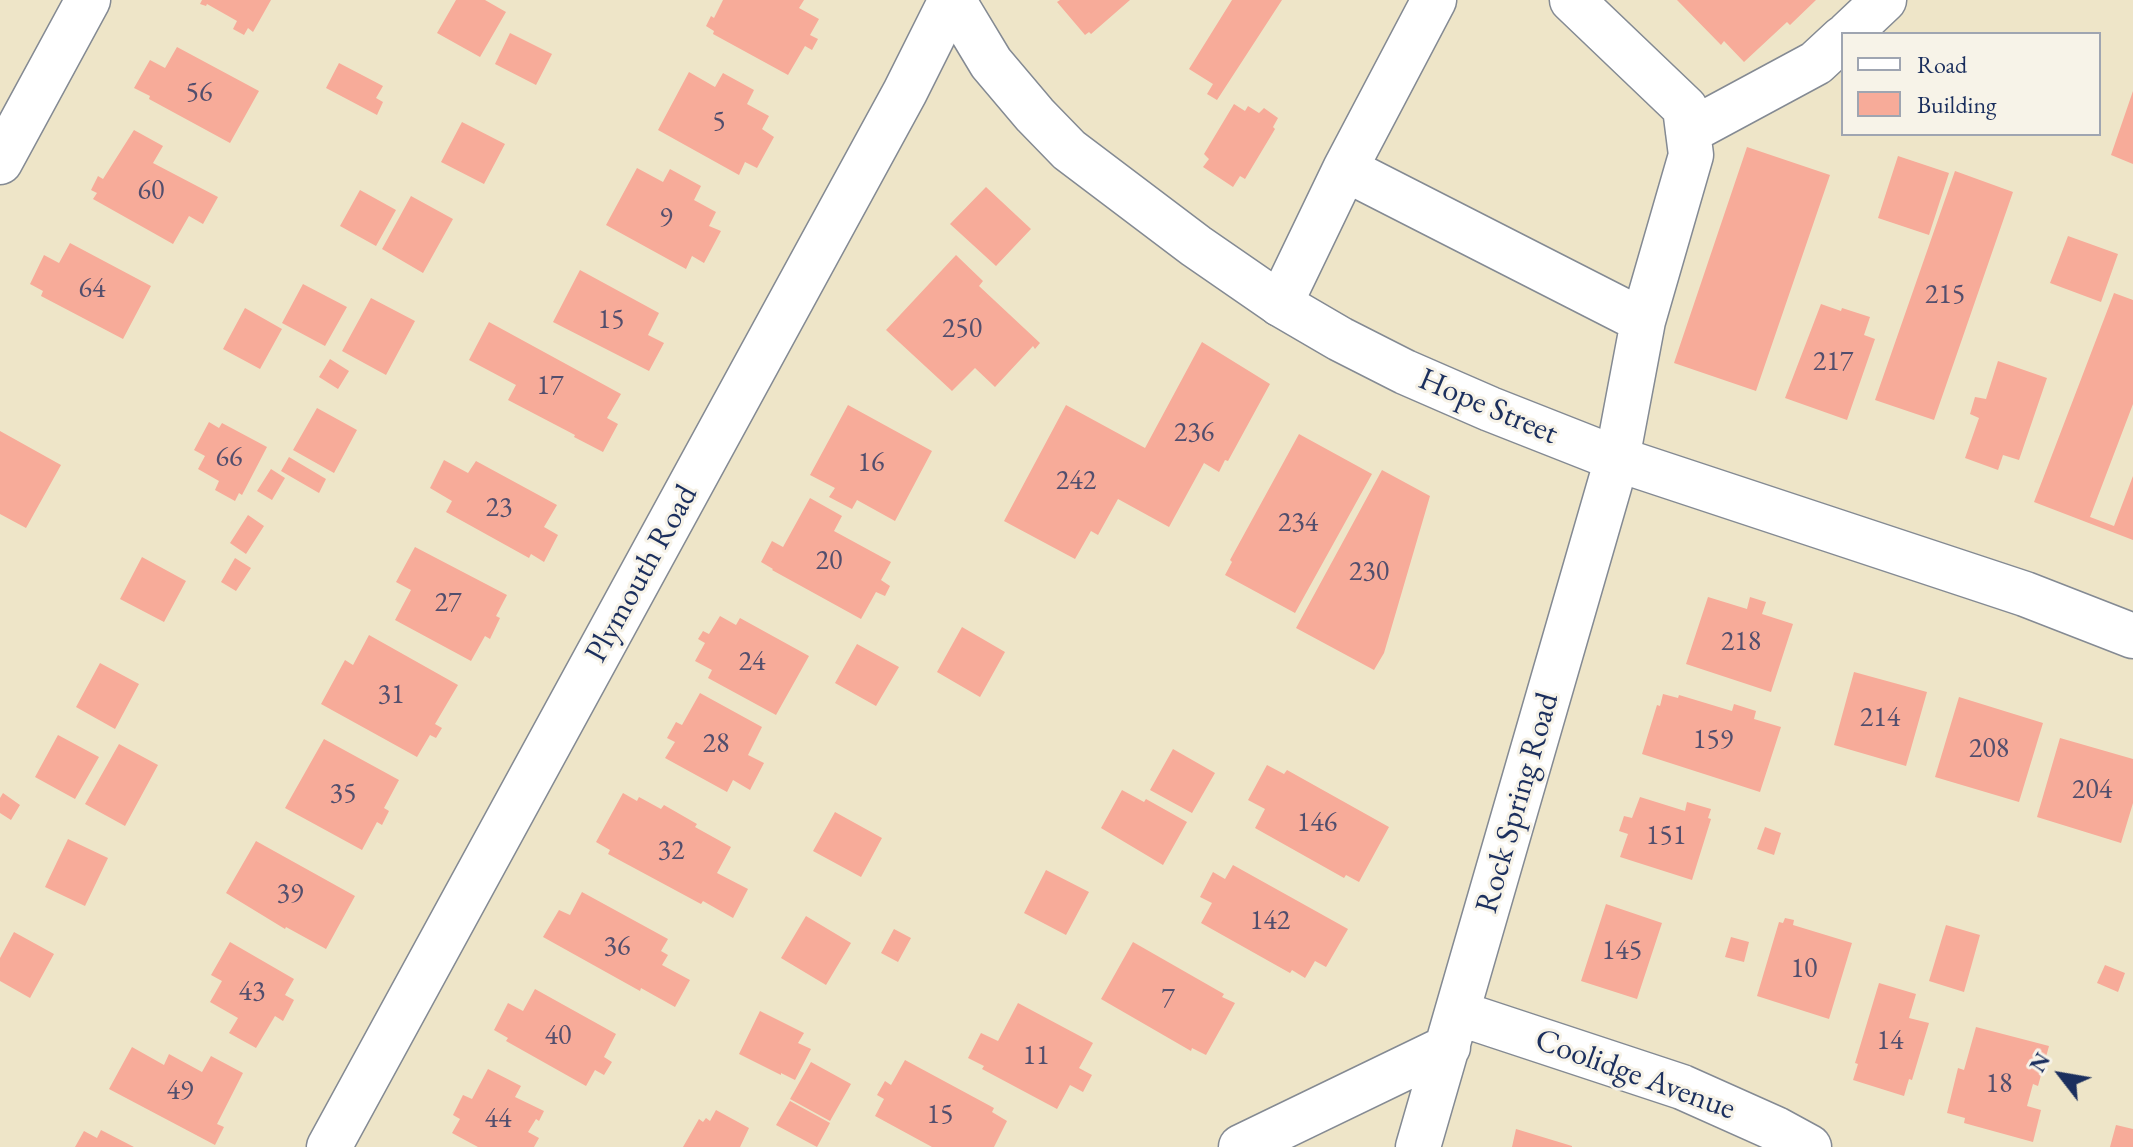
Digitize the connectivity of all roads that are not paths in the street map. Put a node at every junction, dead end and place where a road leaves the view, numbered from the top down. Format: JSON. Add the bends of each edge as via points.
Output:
{"nodes":[{"id":1,"x":88,"y":0,"type":"edge"},
{"id":2,"x":952,"y":0,"type":"edge"},
{"id":3,"x":1434,"y":0,"type":"edge"},
{"id":4,"x":1572,"y":0,"type":"edge"},
{"id":5,"x":1884,"y":0,"type":"edge"},
{"id":6,"x":1850,"y":32,"type":"edge"},
{"id":7,"x":1841,"y":40,"type":"edge"},
{"id":8,"x":1688,"y":132,"type":"junction"},
{"id":9,"x":0,"y":162,"type":"edge"},
{"id":10,"x":1345,"y":169,"type":"junction"},
{"id":11,"x":1280,"y":304,"type":"junction"},
{"id":12,"x":1643,"y":321,"type":"junction"},
{"id":13,"x":1617,"y":459,"type":"junction"},
{"id":14,"x":2133,"y":636,"type":"edge"},
{"id":15,"x":1453,"y":1030,"type":"junction"},
{"id":16,"x":329,"y":1147,"type":"edge"},
{"id":17,"x":1241,"y":1147,"type":"edge"},
{"id":18,"x":1418,"y":1147,"type":"edge"},
{"id":19,"x":1809,"y":1147,"type":"edge"}],
"edges":[{"from":1,"to":9,"type":"street"},
{"from":2,"to":11,"type":"street","name":"Hope Street","via":[[991,63],[1069,150]]},
{"from":2,"to":16,"type":"street","name":"Plymouth Road"},
{"from":3,"to":10,"type":"street"},
{"from":4,"to":8,"type":"street","via":[[1685,108]]},
{"from":5,"to":6,"type":"street"},
{"from":7,"to":8,"type":"street","via":[[1816,63]]},
{"from":8,"to":12,"type":"street","name":"Rock Spring Road","via":[[1691,155]]},
{"from":10,"to":11,"type":"street"},
{"from":10,"to":12,"type":"street"},
{"from":11,"to":13,"type":"street","name":"Hope Street","via":[[1405,372]]},
{"from":12,"to":13,"type":"street","name":"Rock Spring Road"},
{"from":13,"to":14,"type":"street","name":"Hope Street","via":[[2025,594]]},
{"from":13,"to":15,"type":"street","name":"Rock Spring Road"},
{"from":15,"to":17,"type":"street"},
{"from":15,"to":18,"type":"street","name":"Rock Spring Road"},
{"from":15,"to":19,"type":"street","name":"Coolidge Avenue","via":[[1682,1087]]}]}
